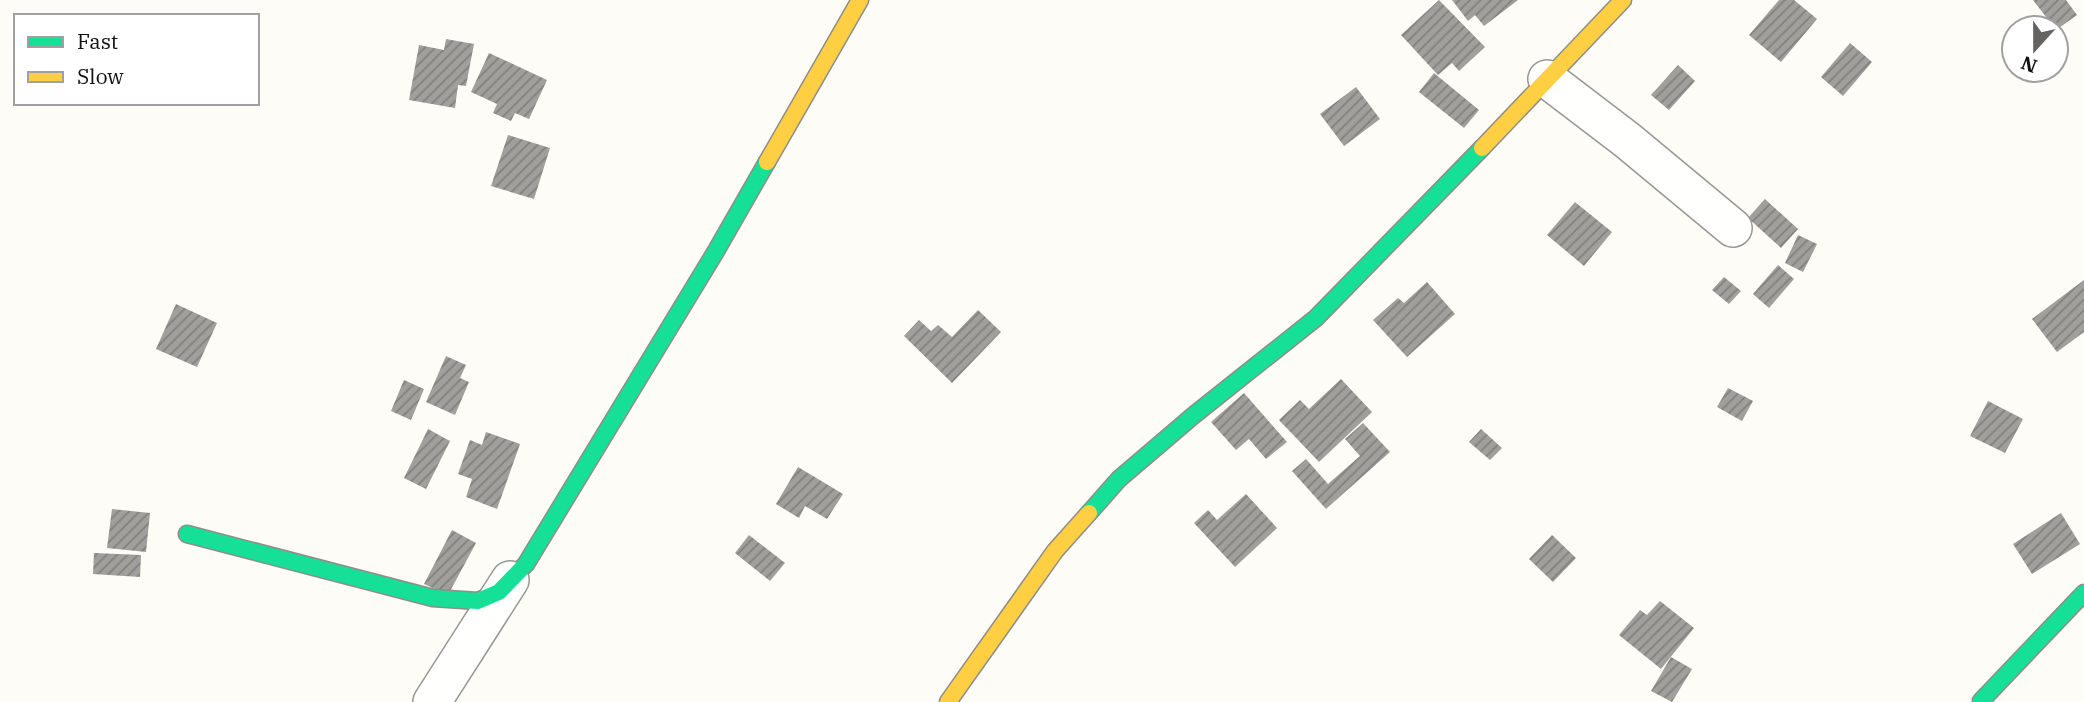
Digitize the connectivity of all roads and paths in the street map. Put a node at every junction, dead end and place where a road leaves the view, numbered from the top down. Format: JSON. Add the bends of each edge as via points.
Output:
{"nodes":[{"id":1,"x":860,"y":0,"type":"edge"},
{"id":2,"x":1623,"y":0,"type":"edge"},
{"id":3,"x":1547,"y":79,"type":"junction"},
{"id":4,"x":1732,"y":228,"type":"dead end"},
{"id":5,"x":187,"y":534,"type":"dead end"},
{"id":6,"x":510,"y":580,"type":"junction"},
{"id":7,"x":2084,"y":593,"type":"edge"},
{"id":8,"x":1981,"y":701,"type":"edge"},
{"id":9,"x":432,"y":702,"type":"edge"},
{"id":10,"x":948,"y":702,"type":"edge"}],
"edges":[{"from":1,"to":6,"type":"street","via":[[716,251],[526,564]]},
{"from":2,"to":3,"type":"street"},
{"from":3,"to":4,"type":"street"},
{"from":3,"to":10,"type":"street","via":[[1316,318],[1119,479],[1055,551]]},
{"from":5,"to":6,"type":"street","via":[[433,598],[478,601],[499,592]]},
{"from":6,"to":9,"type":"street"},
{"from":7,"to":8,"type":"street"}]}
